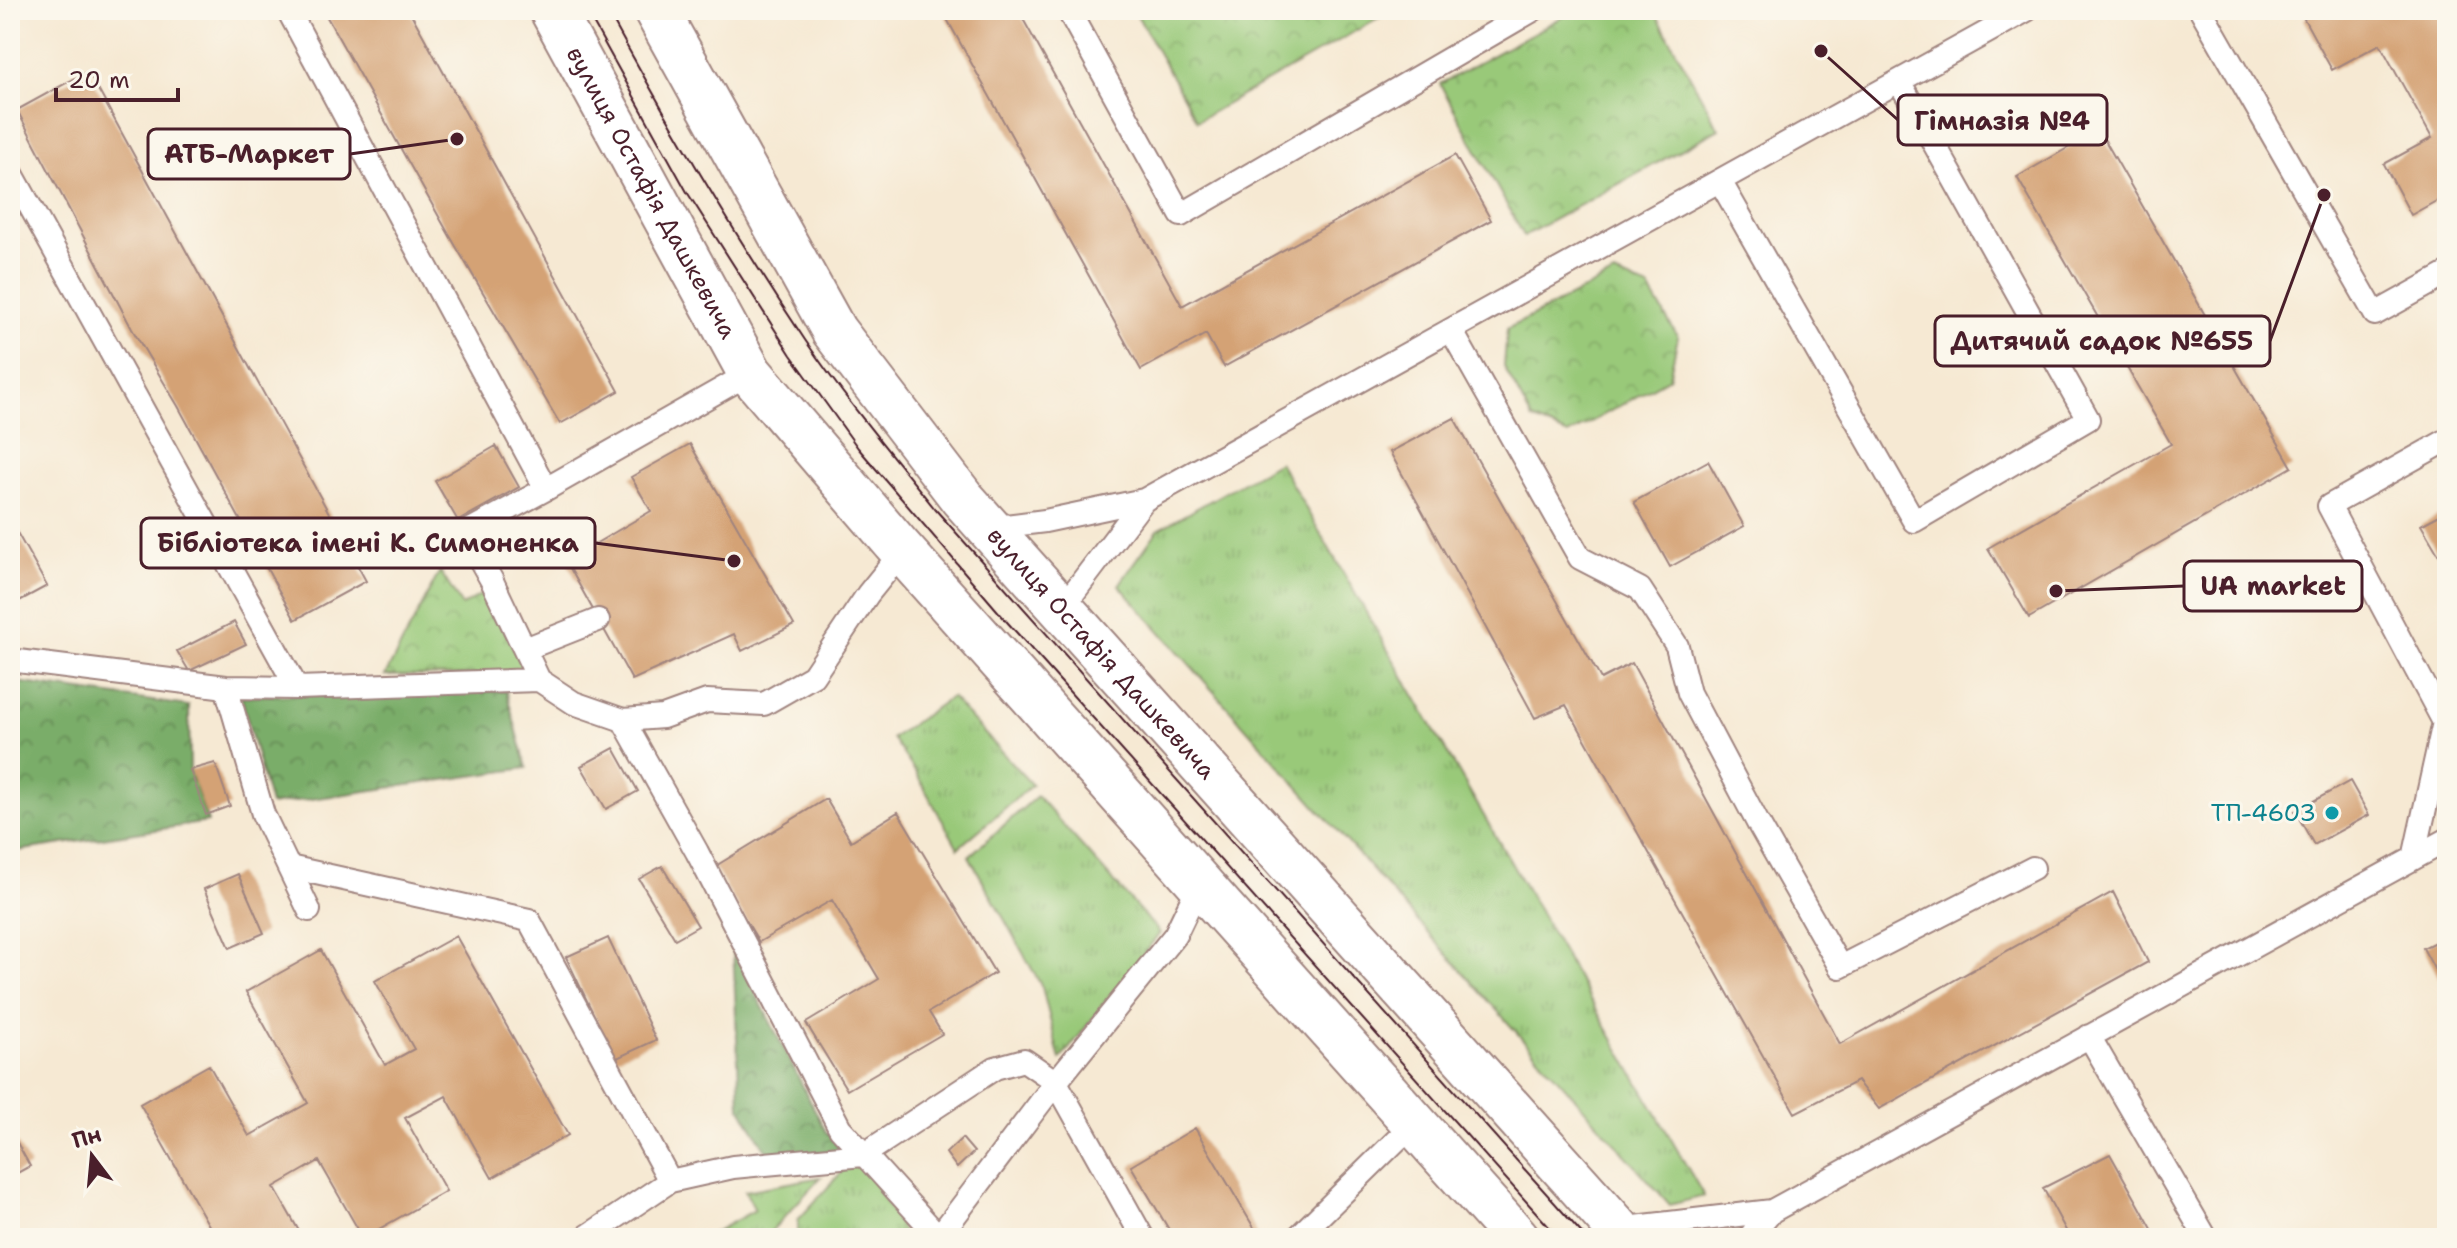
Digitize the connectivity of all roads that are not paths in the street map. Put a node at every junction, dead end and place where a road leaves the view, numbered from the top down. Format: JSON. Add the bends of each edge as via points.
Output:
{"nodes":[{"id":1,"x":288,"y":10,"type":"edge"},
{"id":2,"x":552,"y":10,"type":"edge"},
{"id":3,"x":656,"y":10,"type":"edge"},
{"id":4,"x":1068,"y":10,"type":"edge"},
{"id":5,"x":1533,"y":10,"type":"edge"},
{"id":6,"x":2027,"y":10,"type":"edge"},
{"id":7,"x":2201,"y":10,"type":"edge"},
{"id":8,"x":1999,"y":17,"type":"edge"},
{"id":9,"x":1899,"y":81,"type":"junction"},
{"id":10,"x":10,"y":170,"type":"edge"},
{"id":11,"x":1720,"y":181,"type":"junction"},
{"id":12,"x":2447,"y":274,"type":"edge"},
{"id":13,"x":1451,"y":330,"type":"junction"},
{"id":14,"x":750,"y":373,"type":"junction"},
{"id":15,"x":2447,"y":440,"type":"edge"},
{"id":16,"x":546,"y":489,"type":"junction"},
{"id":17,"x":1144,"y":500,"type":"junction"},
{"id":18,"x":989,"y":528,"type":"junction"},
{"id":19,"x":898,"y":546,"type":"junction"},
{"id":20,"x":1062,"y":608,"type":"junction"},
{"id":21,"x":598,"y":620,"type":"dead end"},
{"id":22,"x":525,"y":649,"type":"junction"},
{"id":23,"x":10,"y":660,"type":"edge"},
{"id":24,"x":539,"y":680,"type":"junction"},
{"id":25,"x":226,"y":687,"type":"junction"},
{"id":26,"x":297,"y":688,"type":"junction"},
{"id":27,"x":623,"y":720,"type":"junction"},
{"id":28,"x":2447,"y":840,"type":"edge"},
{"id":29,"x":2414,"y":858,"type":"junction"},
{"id":30,"x":289,"y":867,"type":"junction"},
{"id":31,"x":2033,"y":868,"type":"dead end"},
{"id":32,"x":1200,"y":883,"type":"junction"},
{"id":33,"x":309,"y":910,"type":"dead end"},
{"id":34,"x":2089,"y":1036,"type":"junction"},
{"id":35,"x":1056,"y":1082,"type":"junction"},
{"id":36,"x":1414,"y":1123,"type":"junction"},
{"id":37,"x":863,"y":1155,"type":"junction"},
{"id":38,"x":670,"y":1181,"type":"junction"},
{"id":39,"x":1772,"y":1211,"type":"junction"},
{"id":40,"x":1622,"y":1233,"type":"edge"},
{"id":41,"x":585,"y":1238,"type":"edge"},
{"id":42,"x":938,"y":1238,"type":"edge"},
{"id":43,"x":1143,"y":1238,"type":"edge"},
{"id":44,"x":1297,"y":1238,"type":"edge"},
{"id":45,"x":1517,"y":1238,"type":"edge"},
{"id":46,"x":1749,"y":1238,"type":"edge"},
{"id":47,"x":2206,"y":1238,"type":"edge"}],
"edges":[{"from":1,"to":16,"type":"lane"},
{"from":2,"to":14,"type":"street","name":"вулиця Остафія Дашкевича"},
{"from":3,"to":18,"type":"street","name":"вулиця Остафія Дашкевича","via":[[834,331]]},
{"from":4,"to":5,"type":"lane","via":[[1181,215]]},
{"from":6,"to":8,"type":"lane"},
{"from":7,"to":12,"type":"lane","via":[[2375,314]]},
{"from":8,"to":9,"type":"lane"},
{"from":9,"to":11,"type":"lane"},
{"from":9,"to":11,"type":"lane","via":[[2088,419],[1914,521]]},
{"from":10,"to":26,"type":"lane"},
{"from":11,"to":13,"type":"lane"},
{"from":13,"to":17,"type":"lane"},
{"from":13,"to":31,"type":"lane","via":[[1580,558],[1640,589],[1677,646],[1689,693],[1840,967]]},
{"from":14,"to":16,"type":"lane"},
{"from":14,"to":19,"type":"street","name":"вулиця Остафія Дашкевича"},
{"from":15,"to":29,"type":"lane","via":[[2329,506],[2444,722]]},
{"from":16,"to":22,"type":"lane","via":[[465,533]]},
{"from":17,"to":18,"type":"lane"},
{"from":17,"to":20,"type":"lane"},
{"from":18,"to":20,"type":"street","name":"вулиця Остафія Дашкевича"},
{"from":19,"to":27,"type":"lane","via":[[897,558],[813,676],[764,704],[707,701],[663,717]]},
{"from":19,"to":32,"type":"street","name":"вулиця Остафія Дашкевича"},
{"from":20,"to":40,"type":"street","name":"вулиця Остафія Дашкевича"},
{"from":21,"to":22,"type":"lane"},
{"from":22,"to":24,"type":"lane"},
{"from":23,"to":25,"type":"lane"},
{"from":24,"to":26,"type":"lane"},
{"from":24,"to":27,"type":"lane","via":[[574,703]]},
{"from":25,"to":26,"type":"lane"},
{"from":25,"to":30,"type":"lane","via":[[263,814]]},
{"from":27,"to":37,"type":"lane","via":[[840,1128]]},
{"from":28,"to":29,"type":"lane"},
{"from":29,"to":34,"type":"lane"},
{"from":30,"to":33,"type":"lane"},
{"from":30,"to":38,"type":"lane","via":[[529,920]]},
{"from":32,"to":35,"type":"lane","via":[[1175,935]]},
{"from":32,"to":36,"type":"street","name":"вулиця Остафія Дашкевича"},
{"from":34,"to":39,"type":"lane"},
{"from":34,"to":47,"type":"lane"},
{"from":35,"to":37,"type":"lane","via":[[1024,1060],[995,1068]]},
{"from":35,"to":42,"type":"lane"},
{"from":35,"to":43,"type":"lane"},
{"from":36,"to":44,"type":"lane"},
{"from":36,"to":45,"type":"street","name":"вулиця Остафія Дашкевича"},
{"from":37,"to":38,"type":"lane","via":[[733,1167]]},
{"from":37,"to":42,"type":"lane"},
{"from":38,"to":41,"type":"lane"},
{"from":39,"to":40,"type":"lane"},
{"from":39,"to":46,"type":"lane"}]}
